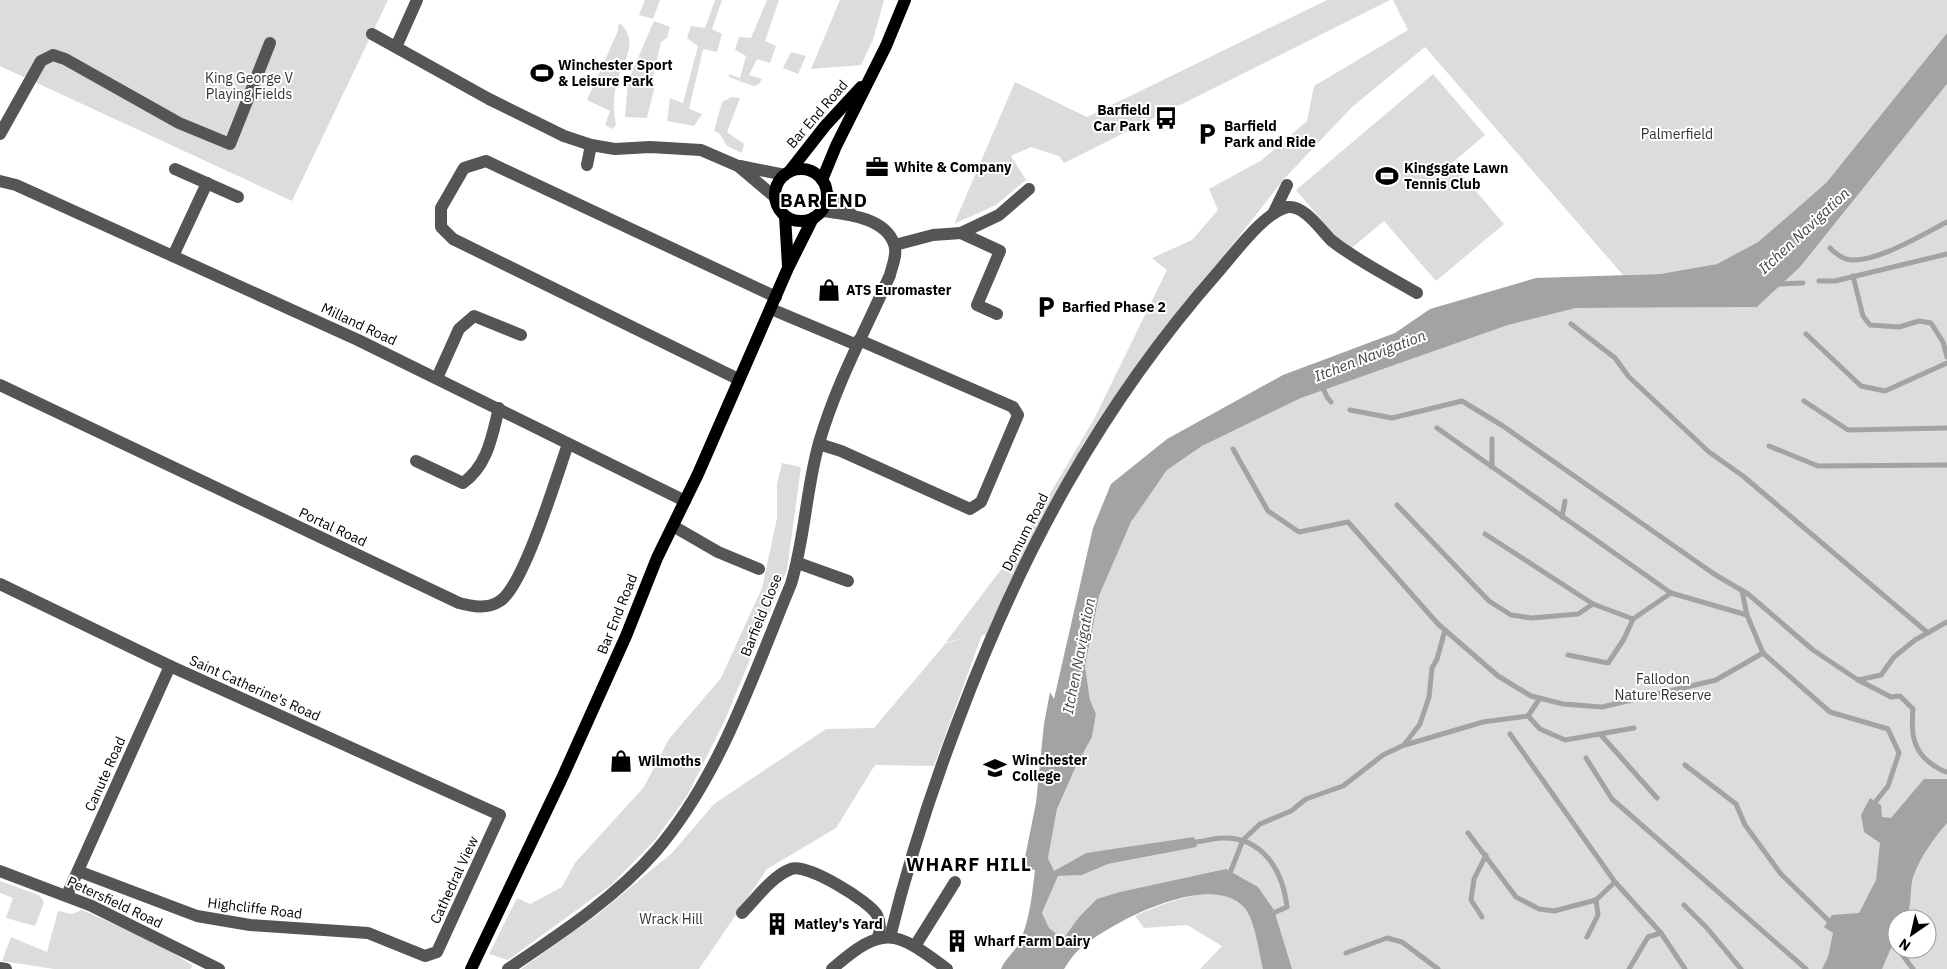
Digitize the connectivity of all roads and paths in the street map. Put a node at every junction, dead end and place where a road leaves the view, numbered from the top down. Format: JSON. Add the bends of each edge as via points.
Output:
{"nodes":[{"id":1,"x":417,"y":0,"type":"edge"},
{"id":2,"x":902,"y":2,"type":"edge"},
{"id":3,"x":372,"y":34,"type":"dead end"},
{"id":4,"x":270,"y":43,"type":"dead end"},
{"id":5,"x":396,"y":47,"type":"junction"},
{"id":6,"x":870,"y":78,"type":"junction"},
{"id":7,"x":0,"y":134,"type":"edge"},
{"id":8,"x":591,"y":145,"type":"junction"},
{"id":9,"x":587,"y":165,"type":"dead end"},
{"id":10,"x":738,"y":166,"type":"junction"},
{"id":11,"x":175,"y":169,"type":"dead end"},
{"id":12,"x":787,"y":174,"type":"junction"},
{"id":13,"x":822,"y":180,"type":"junction"},
{"id":14,"x":0,"y":181,"type":"edge"},
{"id":15,"x":207,"y":183,"type":"junction"},
{"id":16,"x":1287,"y":185,"type":"dead end"},
{"id":17,"x":1029,"y":189,"type":"dead end"},
{"id":18,"x":828,"y":195,"type":"junction"},
{"id":19,"x":238,"y":197,"type":"dead end"},
{"id":20,"x":776,"y":198,"type":"junction"},
{"id":21,"x":818,"y":214,"type":"junction"},
{"id":22,"x":1273,"y":214,"type":"junction"},
{"id":23,"x":786,"y":216,"type":"junction"},
{"id":24,"x":854,"y":216,"type":"junction"},
{"id":25,"x":961,"y":233,"type":"junction"},
{"id":26,"x":895,"y":245,"type":"junction"},
{"id":27,"x":173,"y":256,"type":"junction"},
{"id":28,"x":788,"y":268,"type":"junction"},
{"id":29,"x":1416,"y":293,"type":"dead end"},
{"id":30,"x":773,"y":303,"type":"junction"},
{"id":31,"x":997,"y":314,"type":"dead end"},
{"id":32,"x":521,"y":335,"type":"dead end"},
{"id":33,"x":858,"y":343,"type":"junction"},
{"id":34,"x":437,"y":378,"type":"junction"},
{"id":35,"x":738,"y":379,"type":"junction"},
{"id":36,"x":0,"y":385,"type":"edge"},
{"id":37,"x":499,"y":408,"type":"junction"},
{"id":38,"x":568,"y":444,"type":"junction"},
{"id":39,"x":819,"y":444,"type":"junction"},
{"id":40,"x":416,"y":460,"type":"dead end"},
{"id":41,"x":685,"y":501,"type":"junction"},
{"id":42,"x":673,"y":526,"type":"junction"},
{"id":43,"x":798,"y":563,"type":"junction"},
{"id":44,"x":760,"y":570,"type":"dead end"},
{"id":45,"x":848,"y":580,"type":"dead end"},
{"id":46,"x":0,"y":584,"type":"edge"},
{"id":47,"x":170,"y":666,"type":"junction"},
{"id":48,"x":500,"y":815,"type":"joint"},
{"id":49,"x":0,"y":871,"type":"edge"},
{"id":50,"x":78,"y":871,"type":"junction"},
{"id":51,"x":955,"y":882,"type":"dead end"},
{"id":52,"x":67,"y":895,"type":"junction"},
{"id":53,"x":742,"y":913,"type":"dead end"},
{"id":54,"x":884,"y":937,"type":"junction"},
{"id":55,"x":915,"y":946,"type":"junction"},
{"id":56,"x":433,"y":955,"type":"joint"},
{"id":57,"x":0,"y":968,"type":"edge"},
{"id":58,"x":6,"y":969,"type":"edge"},
{"id":59,"x":216,"y":969,"type":"edge"},
{"id":60,"x":471,"y":969,"type":"edge"},
{"id":61,"x":508,"y":969,"type":"edge"},
{"id":62,"x":832,"y":969,"type":"edge"},
{"id":63,"x":947,"y":969,"type":"edge"}],
"edges":[{"from":1,"to":5,"type":"street"},
{"from":2,"to":6,"type":"main road","name":"Bar End Road"},
{"from":3,"to":5,"type":"street"},
{"from":4,"to":7,"type":"street","via":[[230,144],[179,123],[66,59],[53,55],[41,61]]},
{"from":5,"to":8,"type":"street","via":[[547,128]]},
{"from":6,"to":12,"type":"main road","name":"Bar End Road","via":[[825,126]]},
{"from":6,"to":13,"type":"main road","name":"Bar End Road"},
{"from":8,"to":9,"type":"street"},
{"from":8,"to":10,"type":"street","via":[[616,149],[701,150]]},
{"from":10,"to":12,"type":"street"},
{"from":10,"to":20,"type":"street"},
{"from":11,"to":15,"type":"street"},
{"from":12,"to":13,"type":"main road","via":[[796,170],[811,171]]},
{"from":12,"to":20,"type":"main road","via":[[776,188]]},
{"from":13,"to":18,"type":"main road"},
{"from":14,"to":27,"type":"street","name":"Milland Road","via":[[16,185]]},
{"from":15,"to":19,"type":"street"},
{"from":15,"to":27,"type":"street"},
{"from":16,"to":22,"type":"street"},
{"from":17,"to":25,"type":"street","via":[[999,215]]},
{"from":18,"to":21,"type":"main road"},
{"from":18,"to":24,"type":"street"},
{"from":20,"to":23,"type":"main road"},
{"from":21,"to":23,"type":"main road","via":[[799,221]]},
{"from":21,"to":24,"type":"street"},
{"from":21,"to":28,"type":"main road","name":"Bar End Road"},
{"from":22,"to":29,"type":"street","name":"Domum Road","via":[[1294,207],[1333,241]]},
{"from":22,"to":54,"type":"street","name":"Domum Road","via":[[1188,307],[1137,375],[1085,450],[1032,546],[973,682]]},
{"from":23,"to":28,"type":"main road","name":"Bar End Road"},
{"from":24,"to":26,"type":"street","via":[[881,229]]},
{"from":25,"to":26,"type":"street","via":[[933,235]]},
{"from":25,"to":31,"type":"street","via":[[1000,251],[977,306]]},
{"from":26,"to":33,"type":"street","name":"Barfield Close","via":[[890,275]]},
{"from":27,"to":34,"type":"street","name":"Milland Road"},
{"from":28,"to":30,"type":"main road","name":"Bar End Road"},
{"from":30,"to":33,"type":"street"},
{"from":30,"to":35,"type":"main road","name":"Bar End Road"},
{"from":30,"to":35,"type":"street","via":[[486,161],[464,168],[441,208],[441,227],[453,239]]},
{"from":32,"to":34,"type":"street","via":[[474,316],[459,329]]},
{"from":33,"to":39,"type":"street","name":"Barfield Close","via":[[829,409]]},
{"from":33,"to":39,"type":"street","via":[[1013,407],[1018,415],[981,502],[970,509]]},
{"from":34,"to":37,"type":"street","name":"Milland Road"},
{"from":35,"to":41,"type":"main road","name":"Bar End Road"},
{"from":36,"to":38,"type":"street","name":"Portal Road","via":[[459,603],[483,608],[500,601],[512,589],[526,560]]},
{"from":37,"to":38,"type":"street","name":"Milland Road"},
{"from":37,"to":40,"type":"street","via":[[490,444],[476,474],[463,483]]},
{"from":38,"to":41,"type":"street","name":"Milland Road"},
{"from":39,"to":43,"type":"street","name":"Barfield Close","via":[[810,479]]},
{"from":41,"to":42,"type":"main road","name":"Bar End Road"},
{"from":42,"to":44,"type":"street","via":[[718,552]]},
{"from":42,"to":60,"type":"main road","name":"Bar End Road","via":[[563,776]]},
{"from":43,"to":45,"type":"street"},
{"from":43,"to":61,"type":"street","name":"Barfield Close","via":[[729,731],[707,775],[673,828],[613,893]]},
{"from":46,"to":47,"type":"street","name":"Saint Catherine's Road"},
{"from":47,"to":48,"type":"street","name":"Saint Catherine's Road"},
{"from":47,"to":50,"type":"street","name":"Canute Road"},
{"from":48,"to":56,"type":"street","name":"Cathedral View"},
{"from":49,"to":52,"type":"street","name":"Petersfield Road"},
{"from":50,"to":52,"type":"street","name":"Canute Road"},
{"from":50,"to":56,"type":"street","name":"Highcliffe Road","via":[[197,916],[250,925],[368,933],[425,956]]},
{"from":51,"to":55,"type":"street"},
{"from":52,"to":59,"type":"street","name":"Petersfield Road","via":[[152,934]]},
{"from":53,"to":54,"type":"street","via":[[776,878],[792,868],[808,870],[841,887],[876,914]]},
{"from":54,"to":55,"type":"street"},
{"from":54,"to":62,"type":"street","via":[[857,947]]},
{"from":55,"to":63,"type":"street"},
{"from":57,"to":58,"type":"street"}]}
